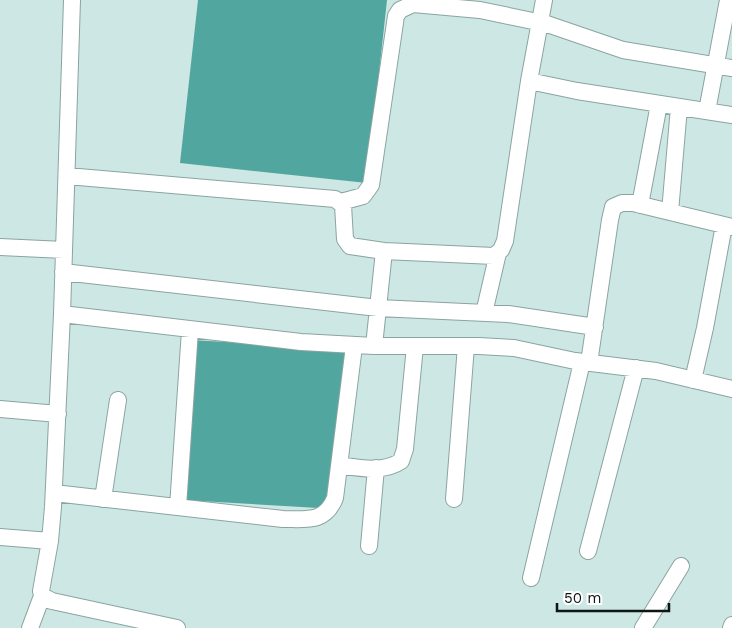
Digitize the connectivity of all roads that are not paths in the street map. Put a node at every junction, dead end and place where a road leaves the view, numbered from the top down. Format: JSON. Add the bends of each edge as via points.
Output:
{"nodes":[{"id":1,"x":72,"y":0,"type":"edge"},
{"id":2,"x":544,"y":0,"type":"edge"},
{"id":3,"x":728,"y":0,"type":"edge"},
{"id":4,"x":540,"y":22,"type":"junction"},
{"id":5,"x":715,"y":66,"type":"junction"},
{"id":6,"x":732,"y":68,"type":"edge"},
{"id":7,"x":528,"y":81,"type":"junction"},
{"id":8,"x":659,"y":104,"type":"junction"},
{"id":9,"x":680,"y":107,"type":"junction"},
{"id":10,"x":707,"y":111,"type":"junction"},
{"id":11,"x":732,"y":116,"type":"edge"},
{"id":12,"x":67,"y":176,"type":"junction"},
{"id":13,"x":341,"y":202,"type":"junction"},
{"id":14,"x":640,"y":205,"type":"junction"},
{"id":15,"x":670,"y":212,"type":"junction"},
{"id":16,"x":728,"y":226,"type":"edge"},
{"id":17,"x":0,"y":247,"type":"edge"},
{"id":18,"x":64,"y":250,"type":"junction"},
{"id":19,"x":384,"y":251,"type":"junction"},
{"id":20,"x":498,"y":253,"type":"junction"},
{"id":21,"x":63,"y":272,"type":"junction"},
{"id":22,"x":378,"y":308,"type":"junction"},
{"id":23,"x":484,"y":313,"type":"junction"},
{"id":24,"x":62,"y":314,"type":"junction"},
{"id":25,"x":595,"y":327,"type":"junction"},
{"id":26,"x":190,"y":330,"type":"junction"},
{"id":27,"x":354,"y":346,"type":"junction"},
{"id":28,"x":374,"y":346,"type":"junction"},
{"id":29,"x":415,"y":346,"type":"junction"},
{"id":30,"x":466,"y":346,"type":"junction"},
{"id":31,"x":586,"y":362,"type":"junction"},
{"id":32,"x":636,"y":368,"type":"junction"},
{"id":33,"x":692,"y":380,"type":"junction"},
{"id":34,"x":732,"y":389,"type":"edge"},
{"id":35,"x":118,"y":400,"type":"dead end"},
{"id":36,"x":0,"y":409,"type":"edge"},
{"id":37,"x":58,"y":414,"type":"junction"},
{"id":38,"x":340,"y":465,"type":"junction"},
{"id":39,"x":376,"y":468,"type":"junction"},
{"id":40,"x":54,"y":493,"type":"junction"},
{"id":41,"x":103,"y":498,"type":"junction"},
{"id":42,"x":454,"y":498,"type":"dead end"},
{"id":43,"x":178,"y":508,"type":"junction"},
{"id":44,"x":0,"y":537,"type":"edge"},
{"id":45,"x":50,"y":541,"type":"junction"},
{"id":46,"x":369,"y":546,"type":"dead end"},
{"id":47,"x":588,"y":551,"type":"dead end"},
{"id":48,"x":681,"y":566,"type":"dead end"},
{"id":49,"x":531,"y":578,"type":"dead end"},
{"id":50,"x":42,"y":596,"type":"junction"},
{"id":51,"x":153,"y":626,"type":"edge"},
{"id":52,"x":30,"y":628,"type":"edge"},
{"id":53,"x":178,"y":628,"type":"edge"},
{"id":54,"x":643,"y":628,"type":"edge"}],
"edges":[{"from":1,"to":12,"type":"street"},
{"from":2,"to":4,"type":"street"},
{"from":3,"to":5,"type":"street"},
{"from":4,"to":5,"type":"street","via":[[623,50]]},
{"from":4,"to":7,"type":"street"},
{"from":4,"to":13,"type":"street","via":[[439,6],[413,4],[400,10],[396,16],[371,185],[363,196]]},
{"from":5,"to":6,"type":"street"},
{"from":5,"to":10,"type":"street"},
{"from":7,"to":8,"type":"street"},
{"from":7,"to":20,"type":"street","via":[[505,242]]},
{"from":8,"to":9,"type":"street"},
{"from":8,"to":14,"type":"street"},
{"from":9,"to":10,"type":"street"},
{"from":9,"to":15,"type":"street"},
{"from":10,"to":11,"type":"street"},
{"from":12,"to":13,"type":"street","via":[[336,199]]},
{"from":12,"to":18,"type":"street"},
{"from":13,"to":19,"type":"street","via":[[346,242],[350,246]]},
{"from":14,"to":15,"type":"street"},
{"from":14,"to":25,"type":"street","via":[[617,205],[611,213]]},
{"from":15,"to":16,"type":"street"},
{"from":16,"to":33,"type":"street"},
{"from":17,"to":18,"type":"street"},
{"from":18,"to":21,"type":"street"},
{"from":19,"to":20,"type":"street","via":[[489,257]]},
{"from":19,"to":22,"type":"street"},
{"from":20,"to":23,"type":"street"},
{"from":21,"to":22,"type":"street"},
{"from":21,"to":24,"type":"street"},
{"from":22,"to":23,"type":"street"},
{"from":22,"to":28,"type":"street"},
{"from":23,"to":25,"type":"street","via":[[545,318]]},
{"from":24,"to":26,"type":"street"},
{"from":24,"to":37,"type":"street"},
{"from":25,"to":31,"type":"street"},
{"from":26,"to":27,"type":"street"},
{"from":26,"to":43,"type":"street"},
{"from":27,"to":28,"type":"street"},
{"from":27,"to":38,"type":"street"},
{"from":28,"to":29,"type":"street"},
{"from":29,"to":30,"type":"street"},
{"from":29,"to":39,"type":"street","via":[[404,457],[393,466]]},
{"from":30,"to":31,"type":"street","via":[[514,348]]},
{"from":30,"to":42,"type":"street"},
{"from":31,"to":32,"type":"street"},
{"from":31,"to":49,"type":"street"},
{"from":32,"to":33,"type":"street"},
{"from":32,"to":47,"type":"street"},
{"from":33,"to":34,"type":"street"},
{"from":35,"to":41,"type":"street"},
{"from":36,"to":37,"type":"street"},
{"from":37,"to":40,"type":"street"},
{"from":38,"to":39,"type":"street"},
{"from":38,"to":43,"type":"street","via":[[332,506],[318,517],[283,519]]},
{"from":39,"to":46,"type":"street"},
{"from":40,"to":41,"type":"street"},
{"from":40,"to":45,"type":"street"},
{"from":41,"to":43,"type":"street"},
{"from":44,"to":45,"type":"street"},
{"from":45,"to":50,"type":"street","via":[[41,585]]},
{"from":48,"to":54,"type":"street"},
{"from":50,"to":51,"type":"street"},
{"from":50,"to":52,"type":"street"},
{"from":51,"to":53,"type":"street"}]}
